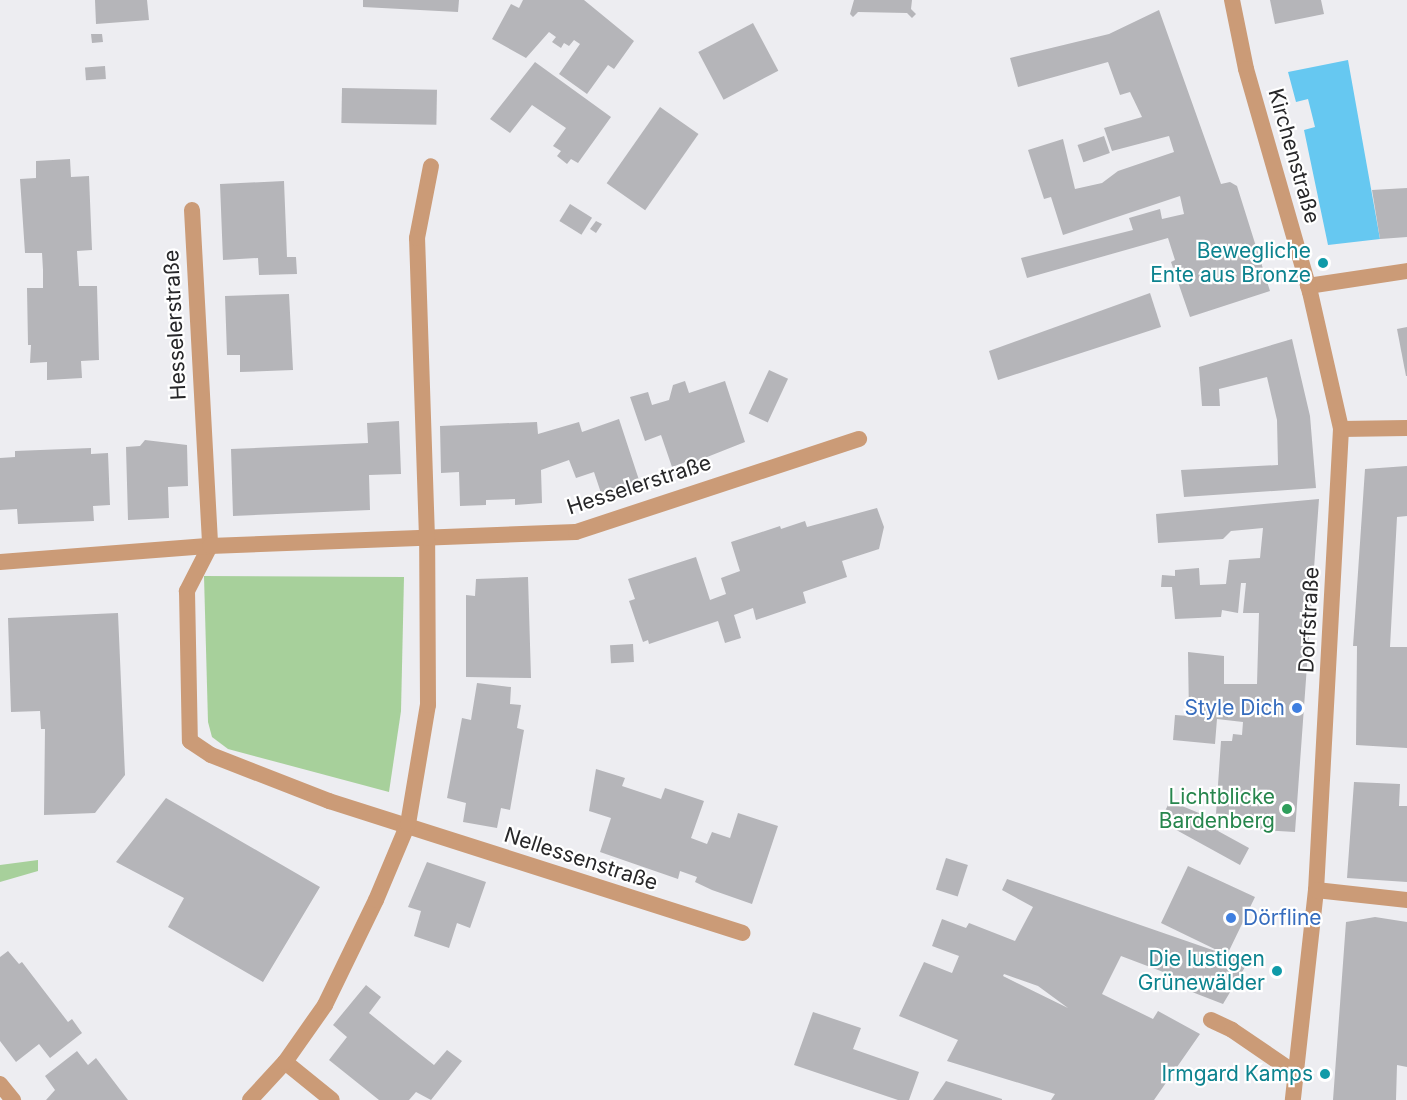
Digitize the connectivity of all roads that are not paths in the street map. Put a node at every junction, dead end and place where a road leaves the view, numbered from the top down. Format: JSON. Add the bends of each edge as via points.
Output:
{"nodes":[{"id":1,"x":1232,"y":0,"type":"edge"},
{"id":2,"x":431,"y":166,"type":"dead end"},
{"id":3,"x":192,"y":210,"type":"dead end"},
{"id":4,"x":1407,"y":271,"type":"edge"},
{"id":5,"x":1308,"y":286,"type":"junction"},
{"id":6,"x":1407,"y":428,"type":"edge"},
{"id":7,"x":1341,"y":429,"type":"junction"},
{"id":8,"x":859,"y":439,"type":"dead end"},
{"id":9,"x":427,"y":538,"type":"junction"},
{"id":10,"x":210,"y":546,"type":"junction"},
{"id":11,"x":0,"y":562,"type":"edge"},
{"id":12,"x":408,"y":824,"type":"junction"},
{"id":13,"x":1316,"y":890,"type":"junction"},
{"id":14,"x":1407,"y":900,"type":"edge"},
{"id":15,"x":742,"y":933,"type":"dead end"},
{"id":16,"x":1211,"y":1020,"type":"dead end"},
{"id":17,"x":285,"y":1062,"type":"junction"},
{"id":18,"x":1295,"y":1073,"type":"junction"},
{"id":19,"x":0,"y":1084,"type":"edge"},
{"id":20,"x":13,"y":1100,"type":"edge"},
{"id":21,"x":250,"y":1100,"type":"edge"},
{"id":22,"x":332,"y":1100,"type":"edge"},
{"id":23,"x":1293,"y":1100,"type":"edge"}],
"edges":[{"from":1,"to":5,"type":"street","name":"Kirchenstraße","via":[[1246,69]]},
{"from":2,"to":9,"type":"street","via":[[417,238]]},
{"from":3,"to":10,"type":"street","name":"Hesselerstraße"},
{"from":4,"to":5,"type":"street"},
{"from":5,"to":7,"type":"street","name":"Kirchenstraße"},
{"from":6,"to":7,"type":"street"},
{"from":7,"to":13,"type":"street","name":"Dorfstraße"},
{"from":8,"to":9,"type":"street","name":"Hesselerstraße","via":[[576,532]]},
{"from":9,"to":10,"type":"street","name":"Hesselerstraße"},
{"from":9,"to":12,"type":"street","via":[[428,705]]},
{"from":10,"to":11,"type":"street","name":"Hesselerstraße"},
{"from":10,"to":12,"type":"street","via":[[187,591],[190,741],[211,755],[329,801]]},
{"from":12,"to":15,"type":"street","name":"Nellessenstraße"},
{"from":12,"to":17,"type":"street","via":[[325,1005]]},
{"from":13,"to":14,"type":"street"},
{"from":13,"to":18,"type":"street","name":"Dorfstraße"},
{"from":16,"to":18,"type":"street"},
{"from":17,"to":21,"type":"street"},
{"from":17,"to":22,"type":"street"},
{"from":18,"to":23,"type":"street","name":"Dorfstraße"},
{"from":19,"to":20,"type":"street"}]}
